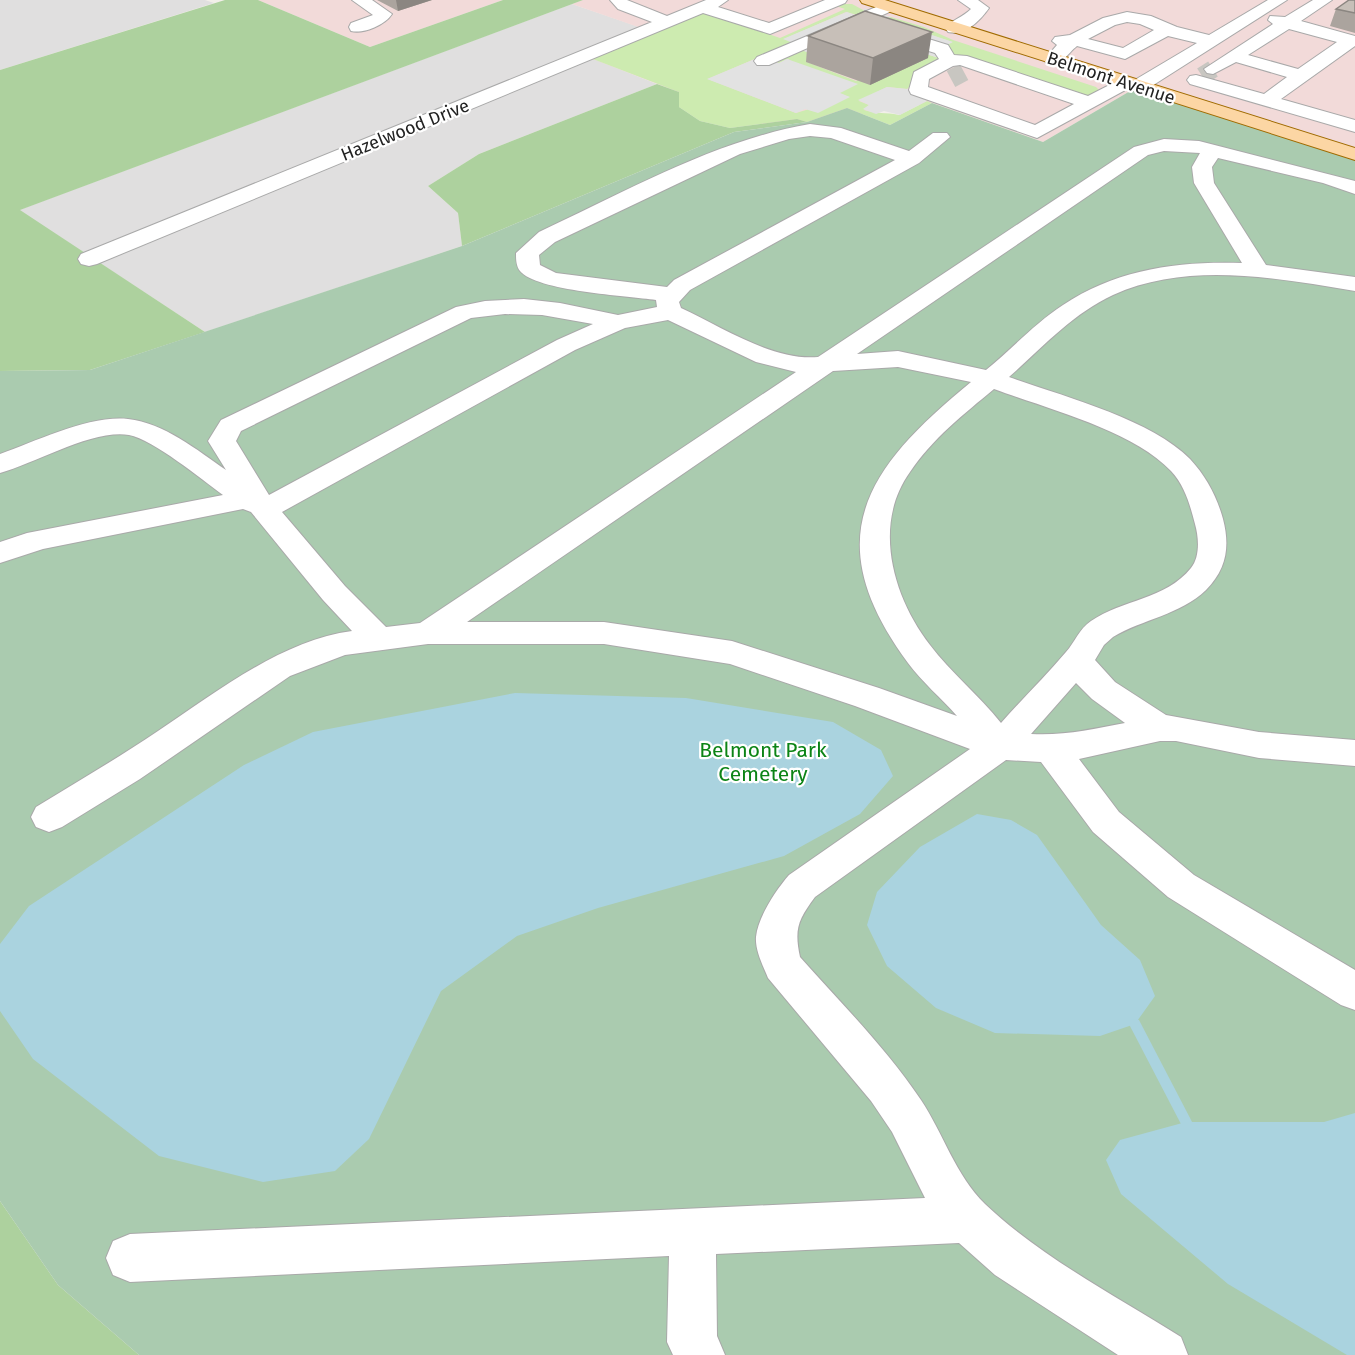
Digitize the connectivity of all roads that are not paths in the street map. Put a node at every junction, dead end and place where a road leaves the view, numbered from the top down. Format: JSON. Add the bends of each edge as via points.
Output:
{"nodes":[{"id":1,"x":362,"y":0,"type":"edge"},
{"id":2,"x":618,"y":0,"type":"edge"},
{"id":3,"x":838,"y":0,"type":"edge"},
{"id":4,"x":966,"y":0,"type":"edge"},
{"id":5,"x":1279,"y":0,"type":"edge"},
{"id":6,"x":1324,"y":0,"type":"edge"},
{"id":7,"x":877,"y":2,"type":"edge"},
{"id":8,"x":711,"y":4,"type":"edge"},
{"id":9,"x":750,"y":8,"type":"dead end"},
{"id":10,"x":1255,"y":15,"type":"junction"},
{"id":11,"x":731,"y":16,"type":"junction"},
{"id":12,"x":854,"y":21,"type":"junction"},
{"id":13,"x":668,"y":22,"type":"junction"},
{"id":14,"x":1287,"y":24,"type":"junction"},
{"id":15,"x":357,"y":27,"type":"dead end"},
{"id":16,"x":954,"y":28,"type":"junction"},
{"id":17,"x":1167,"y":29,"type":"junction"},
{"id":18,"x":1074,"y":40,"type":"junction"},
{"id":19,"x":1211,"y":41,"type":"junction"},
{"id":20,"x":1353,"y":41,"type":"edge"},
{"id":21,"x":1019,"y":49,"type":"junction"},
{"id":22,"x":1234,"y":56,"type":"junction"},
{"id":23,"x":1053,"y":60,"type":"junction"},
{"id":24,"x":764,"y":61,"type":"dead end"},
{"id":25,"x":949,"y":61,"type":"junction"},
{"id":26,"x":964,"y":72,"type":"junction"},
{"id":27,"x":1302,"y":76,"type":"junction"},
{"id":28,"x":1131,"y":85,"type":"junction"},
{"id":29,"x":1055,"y":91,"type":"junction"},
{"id":30,"x":926,"y":93,"type":"junction"},
{"id":31,"x":1267,"y":100,"type":"junction"},
{"id":32,"x":1090,"y":103,"type":"junction"},
{"id":33,"x":1002,"y":120,"type":"junction"},
{"id":34,"x":1355,"y":126,"type":"edge"},
{"id":35,"x":940,"y":136,"type":"dead end"},
{"id":36,"x":1212,"y":150,"type":"junction"},
{"id":37,"x":1355,"y":154,"type":"edge"},
{"id":38,"x":912,"y":159,"type":"junction"},
{"id":39,"x":1355,"y":188,"type":"edge"},
{"id":40,"x":89,"y":259,"type":"dead end"},
{"id":41,"x":1258,"y":270,"type":"junction"},
{"id":42,"x":1355,"y":284,"type":"edge"},
{"id":43,"x":672,"y":303,"type":"junction"},
{"id":44,"x":618,"y":322,"type":"junction"},
{"id":45,"x":827,"y":364,"type":"junction"},
{"id":46,"x":991,"y":379,"type":"junction"},
{"id":47,"x":0,"y":464,"type":"edge"},
{"id":48,"x":256,"y":505,"type":"junction"},
{"id":49,"x":0,"y":553,"type":"edge"},
{"id":50,"x":428,"y":633,"type":"junction"},
{"id":51,"x":379,"y":639,"type":"junction"},
{"id":52,"x":1078,"y":660,"type":"junction"},
{"id":53,"x":1160,"y":728,"type":"junction"},
{"id":54,"x":1000,"y":746,"type":"junction"},
{"id":55,"x":1051,"y":749,"type":"junction"},
{"id":56,"x":1355,"y":753,"type":"edge"},
{"id":57,"x":49,"y":817,"type":"dead end"},
{"id":58,"x":1355,"y":992,"type":"edge"},
{"id":59,"x":967,"y":1218,"type":"junction"},
{"id":60,"x":693,"y":1232,"type":"junction"},
{"id":61,"x":130,"y":1258,"type":"dead end"},
{"id":62,"x":700,"y":1355,"type":"edge"},
{"id":63,"x":1163,"y":1355,"type":"edge"}],
"edges":[{"from":1,"to":15,"type":"street","via":[[384,14]]},
{"from":2,"to":13,"type":"street","via":[[624,6]]},
{"from":3,"to":11,"type":"street","via":[[770,28]]},
{"from":4,"to":16,"type":"street","via":[[981,8],[970,20]]},
{"from":5,"to":10,"type":"street"},
{"from":6,"to":14,"type":"street"},
{"from":7,"to":12,"type":"street"},
{"from":7,"to":16,"type":"main road","name":"Belmont Avenue"},
{"from":8,"to":11,"type":"street"},
{"from":8,"to":13,"type":"street","name":"Hazelwood Drive"},
{"from":9,"to":11,"type":"street"},
{"from":10,"to":14,"type":"street"},
{"from":10,"to":19,"type":"street"},
{"from":12,"to":24,"type":"street"},
{"from":12,"to":25,"type":"street","via":[[942,49]]},
{"from":13,"to":40,"type":"street","name":"Hazelwood Drive"},
{"from":14,"to":20,"type":"street"},
{"from":14,"to":22,"type":"street"},
{"from":16,"to":21,"type":"main road","name":"Belmont Avenue"},
{"from":17,"to":18,"type":"street","via":[[1151,21],[1122,17],[1110,19]]},
{"from":17,"to":18,"type":"street","via":[[1125,54]]},
{"from":17,"to":19,"type":"street"},
{"from":18,"to":21,"type":"street"},
{"from":18,"to":23,"type":"street"},
{"from":19,"to":28,"type":"street"},
{"from":20,"to":27,"type":"street"},
{"from":21,"to":23,"type":"main road","name":"Belmont Avenue"},
{"from":22,"to":27,"type":"street"},
{"from":22,"to":31,"type":"street","via":[[1203,75]]},
{"from":23,"to":28,"type":"main road","name":"Belmont Avenue"},
{"from":25,"to":26,"type":"street","via":[[961,60]]},
{"from":25,"to":30,"type":"street","via":[[920,76],[918,90]]},
{"from":26,"to":29,"type":"street"},
{"from":26,"to":30,"type":"street"},
{"from":27,"to":31,"type":"street"},
{"from":28,"to":32,"type":"street"},
{"from":28,"to":37,"type":"main road","name":"Belmont Avenue"},
{"from":29,"to":32,"type":"street"},
{"from":29,"to":33,"type":"street"},
{"from":30,"to":33,"type":"street"},
{"from":31,"to":34,"type":"street"},
{"from":32,"to":33,"type":"street","via":[[1037,132]]},
{"from":35,"to":38,"type":"street"},
{"from":36,"to":39,"type":"street"},
{"from":36,"to":41,"type":"street","via":[[1202,167],[1204,183]]},
{"from":36,"to":45,"type":"street","via":[[1164,145],[1141,151]]},
{"from":38,"to":43,"type":"street","via":[[682,285]]},
{"from":38,"to":43,"type":"street","via":[[834,132],[786,134],[733,150],[547,237],[527,253],[529,268],[550,279]]},
{"from":41,"to":42,"type":"street"},
{"from":41,"to":46,"type":"street","via":[[1204,268],[1165,272],[1111,289],[1070,310]]},
{"from":43,"to":44,"type":"street"},
{"from":43,"to":45,"type":"street","via":[[765,357],[803,366]]},
{"from":44,"to":48,"type":"street"},
{"from":44,"to":48,"type":"street","via":[[540,306],[494,305],[464,312],[230,426],[222,441]]},
{"from":45,"to":46,"type":"street","via":[[898,360]]},
{"from":45,"to":50,"type":"street"},
{"from":46,"to":52,"type":"street","via":[[1154,442],[1189,472],[1209,517],[1214,546],[1210,565],[1199,579],[1164,603],[1102,630]]},
{"from":46,"to":54,"type":"street","via":[[940,423],[890,480],[879,511],[876,556],[888,605],[901,628],[933,672]]},
{"from":47,"to":48,"type":"street","via":[[79,435],[129,426],[161,439]]},
{"from":48,"to":49,"type":"street","via":[[37,540]]},
{"from":48,"to":51,"type":"street"},
{"from":50,"to":51,"type":"street"},
{"from":50,"to":54,"type":"street","via":[[604,633],[732,654],[867,697]]},
{"from":51,"to":57,"type":"street","via":[[341,644],[278,668]]},
{"from":52,"to":53,"type":"street","via":[[1099,687]]},
{"from":52,"to":54,"type":"street"},
{"from":53,"to":55,"type":"street"},
{"from":53,"to":56,"type":"street","via":[[1259,745]]},
{"from":54,"to":55,"type":"street"},
{"from":54,"to":59,"type":"street","via":[[802,886],[787,905],[776,937],[782,965],[886,1086],[908,1117],[943,1185]]},
{"from":55,"to":58,"type":"street","via":[[1106,822],[1180,886]]},
{"from":59,"to":60,"type":"street"},
{"from":59,"to":63,"type":"street","via":[[1012,1258]]},
{"from":60,"to":61,"type":"street"},
{"from":60,"to":62,"type":"street","via":[[692,1342]]}]}
